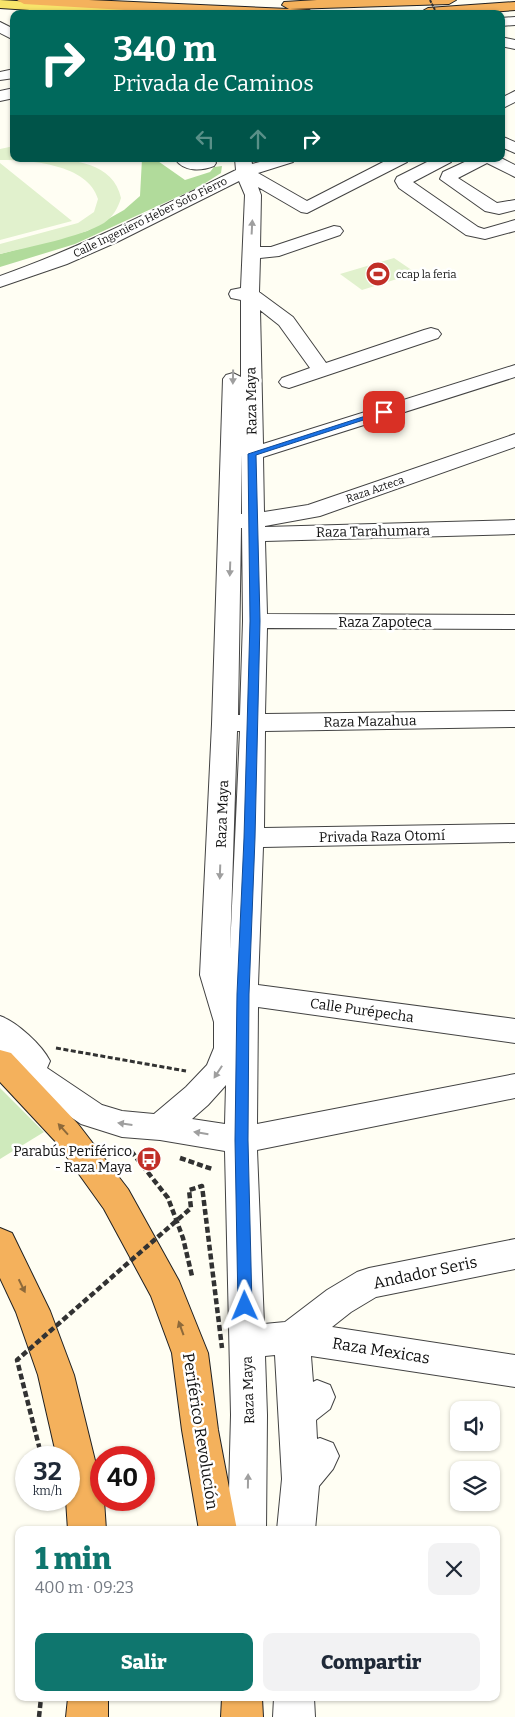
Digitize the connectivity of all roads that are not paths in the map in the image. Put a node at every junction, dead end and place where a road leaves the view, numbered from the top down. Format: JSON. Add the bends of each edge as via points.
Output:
{"nodes":[{"id":1,"x":166,"y":0,"type":"edge"},
{"id":2,"x":450,"y":0,"type":"edge"},
{"id":3,"x":28,"y":3,"type":"edge"},
{"id":4,"x":292,"y":3,"type":"edge"},
{"id":5,"x":0,"y":4,"type":"edge"},
{"id":6,"x":515,"y":6,"type":"edge"},
{"id":7,"x":114,"y":10,"type":"edge"},
{"id":8,"x":203,"y":10,"type":"edge"},
{"id":9,"x":451,"y":10,"type":"edge"},
{"id":10,"x":188,"y":162,"type":"edge"},
{"id":11,"x":207,"y":162,"type":"edge"},
{"id":12,"x":268,"y":162,"type":"edge"},
{"id":13,"x":439,"y":162,"type":"edge"},
{"id":14,"x":477,"y":162,"type":"edge"},
{"id":15,"x":497,"y":162,"type":"edge"},
{"id":16,"x":394,"y":163,"type":"edge"},
{"id":17,"x":243,"y":166,"type":"edge"},
{"id":18,"x":515,"y":172,"type":"edge"},
{"id":19,"x":414,"y":175,"type":"junction"},
{"id":20,"x":234,"y":197,"type":"dead end"},
{"id":21,"x":515,"y":205,"type":"edge"},
{"id":22,"x":515,"y":225,"type":"edge"},
{"id":23,"x":234,"y":226,"type":"dead end"},
{"id":24,"x":334,"y":231,"type":"dead end"},
{"id":25,"x":250,"y":253,"type":"junction"},
{"id":26,"x":0,"y":282,"type":"edge"},
{"id":27,"x":242,"y":294,"type":"junction"},
{"id":28,"x":431,"y":334,"type":"dead end"},
{"id":29,"x":322,"y":371,"type":"junction"},
{"id":30,"x":515,"y":371,"type":"edge"},
{"id":31,"x":289,"y":382,"type":"dead end"},
{"id":32,"x":515,"y":440,"type":"edge"},
{"id":33,"x":252,"y":454,"type":"junction"},
{"id":34,"x":242,"y":527,"type":"junction"},
{"id":35,"x":515,"y":527,"type":"edge"},
{"id":36,"x":255,"y":621,"type":"junction"},
{"id":37,"x":515,"y":622,"type":"edge"},
{"id":38,"x":515,"y":719,"type":"edge"},
{"id":39,"x":252,"y":722,"type":"junction"},
{"id":40,"x":225,"y":724,"type":"junction"},
{"id":41,"x":515,"y":833,"type":"edge"},
{"id":42,"x":250,"y":838,"type":"junction"},
{"id":43,"x":216,"y":975,"type":"junction"},
{"id":44,"x":243,"y":994,"type":"junction"},
{"id":45,"x":0,"y":1028,"type":"edge"},
{"id":46,"x":515,"y":1031,"type":"edge"},
{"id":47,"x":0,"y":1053,"type":"edge"},
{"id":48,"x":0,"y":1062,"type":"edge"},
{"id":49,"x":515,"y":1086,"type":"edge"},
{"id":50,"x":92,"y":1115,"type":"junction"},
{"id":51,"x":160,"y":1126,"type":"junction"},
{"id":52,"x":241,"y":1140,"type":"junction"},
{"id":53,"x":0,"y":1243,"type":"edge"},
{"id":54,"x":515,"y":1254,"type":"edge"},
{"id":55,"x":292,"y":1337,"type":"junction"},
{"id":56,"x":234,"y":1345,"type":"junction"},
{"id":57,"x":515,"y":1371,"type":"edge"},
{"id":58,"x":87,"y":1526,"type":"edge"},
{"id":59,"x":217,"y":1526,"type":"edge"},
{"id":60,"x":247,"y":1526,"type":"edge"},
{"id":61,"x":297,"y":1526,"type":"edge"},
{"id":62,"x":242,"y":1701,"type":"edge"},
{"id":63,"x":294,"y":1701,"type":"edge"},
{"id":64,"x":242,"y":1717,"type":"edge"},
{"id":65,"x":294,"y":1717,"type":"edge"}],
"edges":[{"from":1,"to":4,"type":"highway"},
{"from":2,"to":4,"type":"highway"},
{"from":3,"to":5,"type":"main road"},
{"from":3,"to":7,"type":"main road"},
{"from":3,"to":8,"type":"highway"},
{"from":6,"to":9,"type":"highway"},
{"from":10,"to":11,"type":"street","via":[[202,166]]},
{"from":12,"to":17,"type":"street","name":"Calle Ingeniero Heber Soto Fierro"},
{"from":13,"to":19,"type":"street"},
{"from":14,"to":21,"type":"street","via":[[448,179],[491,207],[499,209]]},
{"from":15,"to":18,"type":"street"},
{"from":16,"to":17,"type":"street","via":[[307,208]]},
{"from":16,"to":19,"type":"street"},
{"from":17,"to":20,"type":"street"},
{"from":25,"to":17,"type":"street","name":"Raza Maya","one_way":true,"via":[[253,195]]},
{"from":17,"to":26,"type":"street","name":"Calle Ingeniero Heber Soto Fierro","via":[[111,238]]},
{"from":19,"to":22,"type":"street","via":[[403,181],[408,187],[472,231],[485,234]]},
{"from":23,"to":27,"type":"street","name":"Raza Maya"},
{"from":24,"to":25,"type":"street","via":[[273,252]]},
{"from":25,"to":27,"type":"street","name":"Raza Maya"},
{"from":27,"to":29,"type":"street","via":[[286,321]]},
{"from":27,"to":33,"type":"street","name":"Raza Maya"},
{"from":27,"to":34,"type":"street","name":"Raza Maya","one_way":true,"via":[[233,358]]},
{"from":28,"to":29,"type":"street"},
{"from":29,"to":31,"type":"street"},
{"from":30,"to":33,"type":"street"},
{"from":32,"to":34,"type":"street","name":"Raza Azteca","via":[[312,511]]},
{"from":33,"to":34,"type":"street","name":"Raza Maya"},
{"from":34,"to":35,"type":"street","name":"Raza Tarahumara"},
{"from":34,"to":36,"type":"street","name":"Raza Maya"},
{"from":34,"to":40,"type":"street","name":"Raza Maya","one_way":true},
{"from":36,"to":37,"type":"street","name":"Raza Zapoteca"},
{"from":36,"to":39,"type":"street","name":"Raza Maya"},
{"from":38,"to":39,"type":"street","name":"Raza Mazahua"},
{"from":39,"to":40,"type":"street","name":"Raza Mazahua"},
{"from":39,"to":42,"type":"street","name":"Raza Maya"},
{"from":40,"to":43,"type":"street","name":"Raza Maya","one_way":true},
{"from":41,"to":42,"type":"street","name":"Privada Raza Otomí"},
{"from":42,"to":44,"type":"street","name":"Raza Maya"},
{"from":43,"to":44,"type":"street","name":"Calle Purépecha"},
{"from":43,"to":51,"type":"street","name":"Raza Maya","one_way":true,"via":[[229,1022],[229,1048],[219,1072],[197,1096]]},
{"from":44,"to":46,"type":"street","name":"Calle Purépecha"},
{"from":44,"to":52,"type":"street","name":"Raza Maya"},
{"from":45,"to":50,"type":"street"},
{"from":47,"to":50,"type":"street"},
{"from":59,"to":48,"type":"highway","name":"Periférico Revolución","one_way":true,"via":[[190,1353],[168,1292],[116,1199],[67,1133]]},
{"from":49,"to":52,"type":"street"},
{"from":51,"to":50,"type":"street","one_way":true,"via":[[122,1124]]},
{"from":52,"to":51,"type":"street","one_way":true},
{"from":52,"to":56,"type":"street","name":"Raza Maya"},
{"from":53,"to":58,"type":"highway","one_way":true,"via":[[33,1311],[56,1375],[85,1496]]},
{"from":54,"to":55,"type":"street","name":"Andador Seris","via":[[370,1283],[339,1301]]},
{"from":55,"to":56,"type":"street","name":"Raza Mexicas"},
{"from":55,"to":57,"type":"street","name":"Raza Mexicas"},
{"from":55,"to":61,"type":"street","via":[[308,1405],[311,1467]]},
{"from":60,"to":56,"type":"street","name":"Raza Maya","one_way":true,"via":[[249,1416]]},
{"from":62,"to":64,"type":"highway"},
{"from":63,"to":65,"type":"street"}]}
